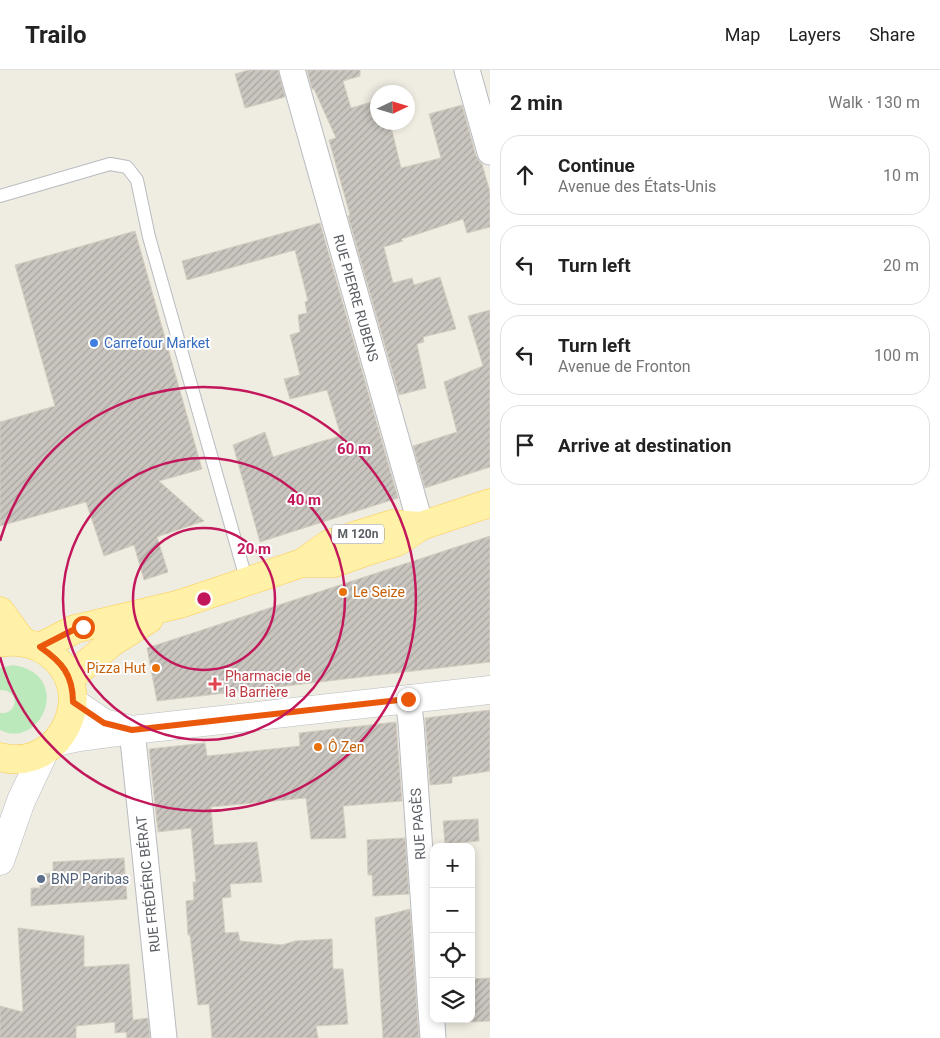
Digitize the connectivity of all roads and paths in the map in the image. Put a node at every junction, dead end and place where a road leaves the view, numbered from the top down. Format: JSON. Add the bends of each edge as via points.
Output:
{"nodes":[{"id":1,"x":292,"y":70,"type":"edge"},
{"id":2,"x":467,"y":70,"type":"edge"},
{"id":3,"x":490,"y":152,"type":"edge"},
{"id":4,"x":0,"y":196,"type":"edge"},
{"id":5,"x":490,"y":503,"type":"edge"},
{"id":6,"x":421,"y":526,"type":"junction"},
{"id":7,"x":247,"y":582,"type":"junction"},
{"id":8,"x":180,"y":604,"type":"junction"},
{"id":9,"x":0,"y":611,"type":"edge"},
{"id":10,"x":21,"y":644,"type":"edge"},
{"id":11,"x":71,"y":690,"type":"junction"},
{"id":12,"x":490,"y":690,"type":"edge"},
{"id":13,"x":408,"y":699,"type":"junction"},
{"id":14,"x":132,"y":730,"type":"junction"},
{"id":15,"x":50,"y":747,"type":"junction"},
{"id":16,"x":0,"y":757,"type":"edge"},
{"id":17,"x":0,"y":861,"type":"edge"},
{"id":18,"x":164,"y":1038,"type":"edge"},
{"id":19,"x":433,"y":1038,"type":"edge"}],
"edges":[{"from":1,"to":6,"type":"street","name":"RUE PIERRE RUBENS"},
{"from":2,"to":3,"type":"street"},
{"from":4,"to":7,"type":"lane","via":[[110,164],[127,167],[137,180],[149,237]]},
{"from":5,"to":6,"type":"main road","number":"M 120n"},
{"from":6,"to":7,"type":"main road","number":"M 120n","via":[[397,542],[334,563],[302,563]]},
{"from":7,"to":8,"type":"main road","number":"M 120n"},
{"from":8,"to":10,"type":"main road","number":"M 120n"},
{"from":8,"to":11,"type":"main road","number":"M 120n","via":[[144,621],[111,643]]},
{"from":9,"to":10,"type":"main road"},
{"from":10,"to":11,"type":"main road","via":[[52,655],[63,667]]},
{"from":11,"to":14,"type":"street","via":[[104,723]]},
{"from":11,"to":15,"type":"main road","via":[[70,718]]},
{"from":12,"to":13,"type":"street"},
{"from":13,"to":14,"type":"street"},
{"from":13,"to":19,"type":"street","name":"RUE PAGÈS"},
{"from":14,"to":15,"type":"street","via":[[79,737]]},
{"from":14,"to":18,"type":"street","name":"RUE FRÉDÉRIC BÉRAT"},
{"from":15,"to":16,"type":"main road","via":[[26,758]]},
{"from":15,"to":17,"type":"street","via":[[21,801]]}]}
